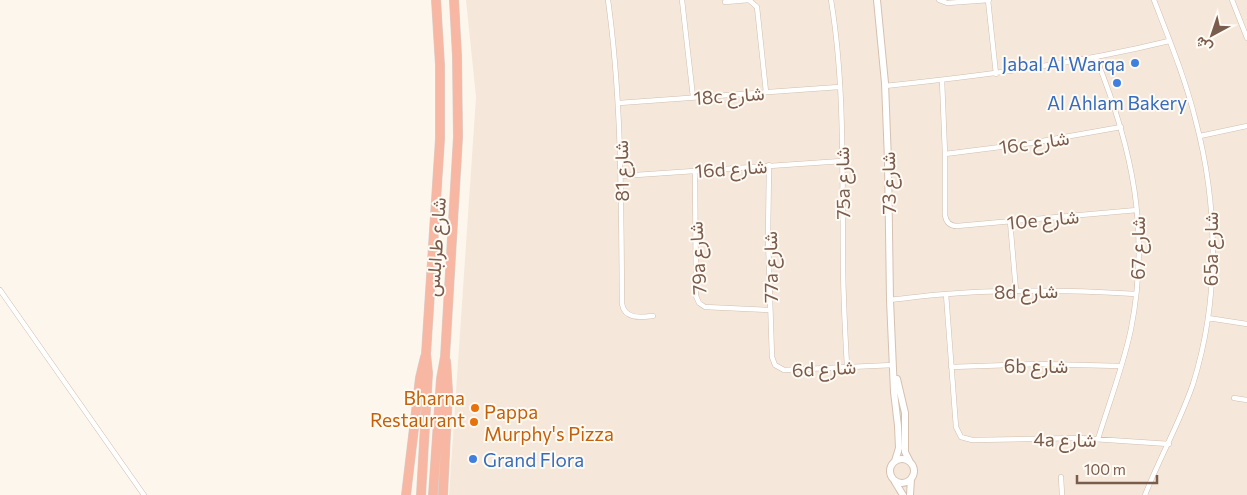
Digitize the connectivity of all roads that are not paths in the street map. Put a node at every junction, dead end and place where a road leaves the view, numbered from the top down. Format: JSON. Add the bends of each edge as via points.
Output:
{"nodes":[{"id":1,"x":436,"y":0,"type":"edge"},
{"id":2,"x":454,"y":0,"type":"edge"},
{"id":3,"x":608,"y":0,"type":"edge"},
{"id":4,"x":682,"y":0,"type":"edge"},
{"id":5,"x":831,"y":0,"type":"edge"},
{"id":6,"x":877,"y":0,"type":"edge"},
{"id":7,"x":939,"y":0,"type":"edge"},
{"id":8,"x":989,"y":0,"type":"edge"},
{"id":9,"x":1154,"y":0,"type":"edge"},
{"id":10,"x":1232,"y":0,"type":"edge"},
{"id":11,"x":725,"y":2,"type":"dead end"},
{"id":12,"x":1247,"y":38,"type":"edge"},
{"id":13,"x":1169,"y":41,"type":"junction"},
{"id":14,"x":1096,"y":58,"type":"junction"},
{"id":15,"x":996,"y":74,"type":"junction"},
{"id":16,"x":942,"y":80,"type":"junction"},
{"id":17,"x":885,"y":84,"type":"junction"},
{"id":18,"x":839,"y":87,"type":"junction"},
{"id":19,"x":766,"y":92,"type":"junction"},
{"id":20,"x":693,"y":97,"type":"junction"},
{"id":21,"x":619,"y":102,"type":"junction"},
{"id":22,"x":1247,"y":126,"type":"edge"},
{"id":23,"x":1121,"y":128,"type":"junction"},
{"id":24,"x":1200,"y":136,"type":"junction"},
{"id":25,"x":945,"y":154,"type":"junction"},
{"id":26,"x":842,"y":161,"type":"junction"},
{"id":27,"x":769,"y":165,"type":"junction"},
{"id":28,"x":695,"y":170,"type":"junction"},
{"id":29,"x":621,"y":176,"type":"junction"},
{"id":30,"x":1137,"y":210,"type":"junction"},
{"id":31,"x":1010,"y":222,"type":"junction"},
{"id":32,"x":0,"y":290,"type":"edge"},
{"id":33,"x":1016,"y":291,"type":"junction"},
{"id":34,"x":946,"y":294,"type":"junction"},
{"id":35,"x":1136,"y":294,"type":"junction"},
{"id":36,"x":890,"y":299,"type":"junction"},
{"id":37,"x":770,"y":310,"type":"junction"},
{"id":38,"x":653,"y":316,"type":"dead end"},
{"id":39,"x":1208,"y":318,"type":"junction"},
{"id":40,"x":1247,"y":324,"type":"edge"},
{"id":41,"x":426,"y":354,"type":"junction"},
{"id":42,"x":445,"y":357,"type":"junction"},
{"id":43,"x":893,"y":364,"type":"junction"},
{"id":44,"x":847,"y":366,"type":"junction"},
{"id":45,"x":1121,"y":366,"type":"junction"},
{"id":46,"x":952,"y":367,"type":"junction"},
{"id":47,"x":777,"y":368,"type":"joint"},
{"id":48,"x":1234,"y":398,"type":"dead end"},
{"id":49,"x":1247,"y":400,"type":"edge"},
{"id":50,"x":1098,"y":439,"type":"junction"},
{"id":51,"x":1169,"y":444,"type":"junction"},
{"id":52,"x":895,"y":461,"type":"junction"},
{"id":53,"x":910,"y":462,"type":"junction"},
{"id":54,"x":1061,"y":477,"type":"dead end"},
{"id":55,"x":912,"y":479,"type":"junction"},
{"id":56,"x":894,"y":481,"type":"junction"},
{"id":57,"x":144,"y":495,"type":"edge"},
{"id":58,"x":406,"y":495,"type":"edge"},
{"id":59,"x":421,"y":495,"type":"edge"},
{"id":60,"x":433,"y":495,"type":"edge"},
{"id":61,"x":443,"y":495,"type":"edge"},
{"id":62,"x":903,"y":495,"type":"edge"},
{"id":63,"x":910,"y":495,"type":"edge"},
{"id":64,"x":1062,"y":495,"type":"edge"},
{"id":65,"x":1145,"y":495,"type":"edge"}],
"edges":[{"from":1,"to":41,"type":"highway","name":"شارع طرابلس","via":[[440,139]]},
{"from":2,"to":42,"type":"highway","name":"شارع طرابلس","via":[[458,137]]},
{"from":3,"to":21,"type":"street","name":"شارع 81"},
{"from":4,"to":20,"type":"street"},
{"from":5,"to":18,"type":"street","name":"75a شارع"},
{"from":6,"to":17,"type":"street","name":"شارع 73"},
{"from":7,"to":8,"type":"street"},
{"from":8,"to":15,"type":"street"},
{"from":9,"to":13,"type":"street","name":"65a شارع"},
{"from":10,"to":12,"type":"street"},
{"from":11,"to":19,"type":"street","via":[[749,0],[757,7]]},
{"from":13,"to":14,"type":"street"},
{"from":13,"to":24,"type":"street","name":"65a شارع","via":[[1190,97]]},
{"from":14,"to":15,"type":"street"},
{"from":14,"to":23,"type":"street","name":"شارع 67"},
{"from":15,"to":16,"type":"street"},
{"from":16,"to":17,"type":"street"},
{"from":16,"to":25,"type":"street"},
{"from":17,"to":36,"type":"street","name":"شارع 73"},
{"from":18,"to":19,"type":"street","name":"18c شارع"},
{"from":18,"to":26,"type":"street","name":"75a شارع"},
{"from":19,"to":20,"type":"street","name":"18c شارع"},
{"from":20,"to":21,"type":"street","name":"18c شارع"},
{"from":21,"to":29,"type":"street","name":"شارع 81"},
{"from":22,"to":24,"type":"street"},
{"from":23,"to":25,"type":"street","name":"16c شارع"},
{"from":23,"to":30,"type":"street","name":"شارع 67","via":[[1132,168]]},
{"from":24,"to":39,"type":"street","name":"65a شارع","via":[[1212,225]]},
{"from":25,"to":31,"type":"street","name":"10e شارع","via":[[945,215],[949,223],[957,226]]},
{"from":26,"to":27,"type":"street","name":"16d شارع"},
{"from":26,"to":44,"type":"street","name":"75a شارع"},
{"from":27,"to":28,"type":"street","name":"16d شارع"},
{"from":27,"to":37,"type":"street","name":"77a شارع"},
{"from":28,"to":29,"type":"street","name":"16d شارع"},
{"from":28,"to":37,"type":"street","name":"79a شارع","via":[[696,296],[699,303],[705,307]]},
{"from":29,"to":38,"type":"street","name":"شارع 81","via":[[623,308],[630,316]]},
{"from":30,"to":31,"type":"street","name":"10e شارع"},
{"from":30,"to":35,"type":"street","name":"شارع 67"},
{"from":31,"to":33,"type":"street"},
{"from":32,"to":57,"type":"street"},
{"from":33,"to":34,"type":"street","name":"8d شارع"},
{"from":33,"to":35,"type":"street","name":"8d شارع"},
{"from":34,"to":36,"type":"street","name":"8d شارع"},
{"from":34,"to":46,"type":"street"},
{"from":35,"to":45,"type":"street","name":"شارع 67"},
{"from":36,"to":43,"type":"street","name":"شارع 73"},
{"from":37,"to":47,"type":"street","name":"77a شارع","via":[[772,357]]},
{"from":39,"to":40,"type":"street"},
{"from":39,"to":51,"type":"street","name":"65a شارع","via":[[1193,382]]},
{"from":41,"to":58,"type":"highway","via":[[420,378]]},
{"from":41,"to":59,"type":"highway","name":"شارع طرابلس","via":[[428,373]]},
{"from":42,"to":60,"type":"highway","name":"شارع طرابلس"},
{"from":42,"to":61,"type":"highway","via":[[448,391]]},
{"from":43,"to":44,"type":"street","name":"6d شارع"},
{"from":43,"to":52,"type":"street","name":"شارع 73","via":[[898,437]]},
{"from":43,"to":53,"type":"street","name":"شارع 73","via":[[905,413],[905,447]]},
{"from":44,"to":47,"type":"street","name":"6d شارع"},
{"from":45,"to":46,"type":"street","name":"6b شارع","via":[[1029,364]]},
{"from":45,"to":50,"type":"street","name":"شارع 67"},
{"from":46,"to":50,"type":"street","name":"4a شارع","via":[[956,427],[961,437],[972,440]]},
{"from":48,"to":49,"type":"street"},
{"from":50,"to":51,"type":"street","name":"4a شارع"},
{"from":51,"to":65,"type":"street","name":"65a شارع"},
{"from":52,"to":53,"type":"street"},
{"from":52,"to":56,"type":"street","via":[[890,471]]},
{"from":53,"to":55,"type":"street","via":[[914,472]]},
{"from":54,"to":64,"type":"street"},
{"from":55,"to":56,"type":"street","via":[[905,483]]},
{"from":55,"to":63,"type":"street"},
{"from":56,"to":62,"type":"street"}]}
